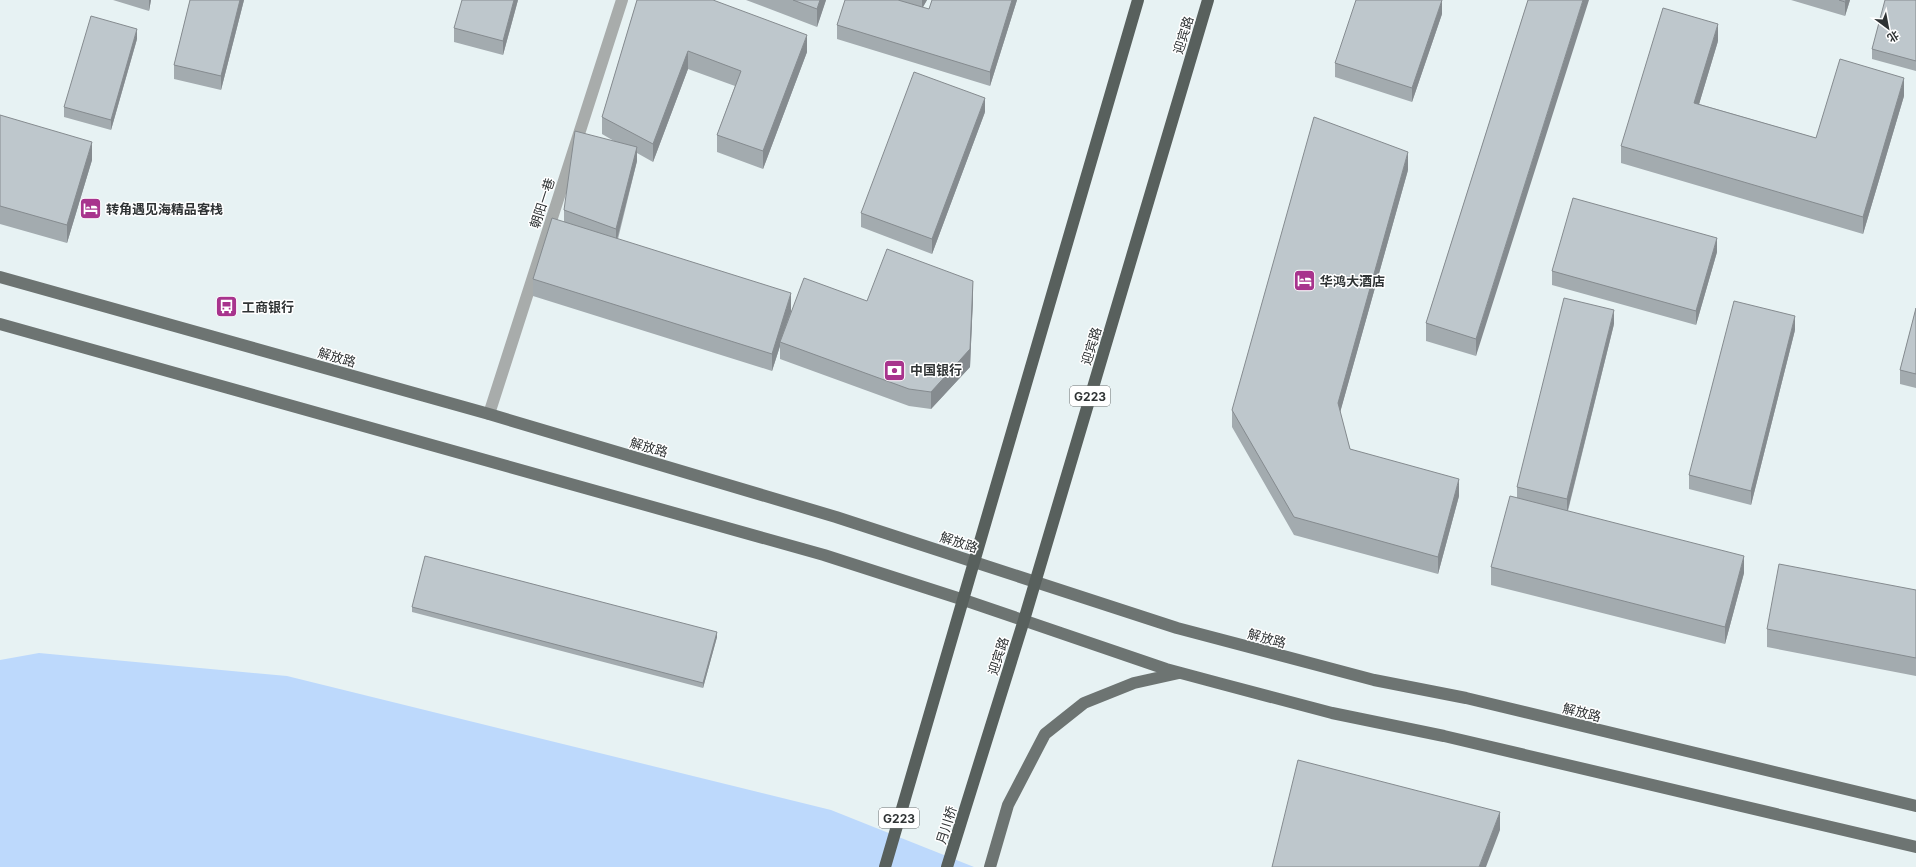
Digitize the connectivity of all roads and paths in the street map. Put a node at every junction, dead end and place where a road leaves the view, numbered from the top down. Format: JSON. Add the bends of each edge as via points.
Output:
{"nodes":[{"id":1,"x":622,"y":0,"type":"edge"},
{"id":2,"x":1138,"y":0,"type":"edge"},
{"id":3,"x":1208,"y":0,"type":"edge"},
{"id":4,"x":0,"y":277,"type":"edge"},
{"id":5,"x":0,"y":324,"type":"edge"},
{"id":6,"x":489,"y":414,"type":"junction"},
{"id":7,"x":975,"y":562,"type":"junction"},
{"id":8,"x":1035,"y":582,"type":"junction"},
{"id":9,"x":964,"y":600,"type":"junction"},
{"id":10,"x":1024,"y":620,"type":"junction"},
{"id":11,"x":1180,"y":673,"type":"junction"},
{"id":12,"x":970,"y":790,"type":"joint"},
{"id":13,"x":1916,"y":806,"type":"edge"},
{"id":14,"x":1916,"y":847,"type":"edge"},
{"id":15,"x":885,"y":867,"type":"edge"},
{"id":16,"x":947,"y":867,"type":"edge"},
{"id":17,"x":990,"y":867,"type":"edge"}],
"edges":[{"from":1,"to":6,"type":"street","name":"朝阳一巷"},
{"from":2,"to":7,"type":"highway","number":"G223"},
{"from":3,"to":8,"type":"highway","name":"迎宾路","number":"G223"},
{"from":4,"to":6,"type":"main road","name":"解放路"},
{"from":5,"to":9,"type":"main road","via":[[824,555]]},
{"from":6,"to":7,"type":"main road","name":"解放路","via":[[836,517]]},
{"from":7,"to":8,"type":"main road","name":"解放路"},
{"from":7,"to":9,"type":"highway","number":"G223"},
{"from":8,"to":10,"type":"highway","name":"迎宾路","number":"G223"},
{"from":8,"to":13,"type":"main road","name":"解放路","via":[[1177,628],[1374,680],[1466,698]]},
{"from":9,"to":10,"type":"main road"},
{"from":9,"to":15,"type":"highway","number":"G223"},
{"from":10,"to":11,"type":"main road"},
{"from":10,"to":12,"type":"highway","name":"迎宾路","number":"G223"},
{"from":11,"to":14,"type":"main road","via":[[1332,713],[1444,736]]},
{"from":11,"to":17,"type":"main road","via":[[1134,683],[1084,703],[1045,734],[1008,805]]},
{"from":12,"to":16,"type":"highway","name":"月川桥","number":"G223"}]}
